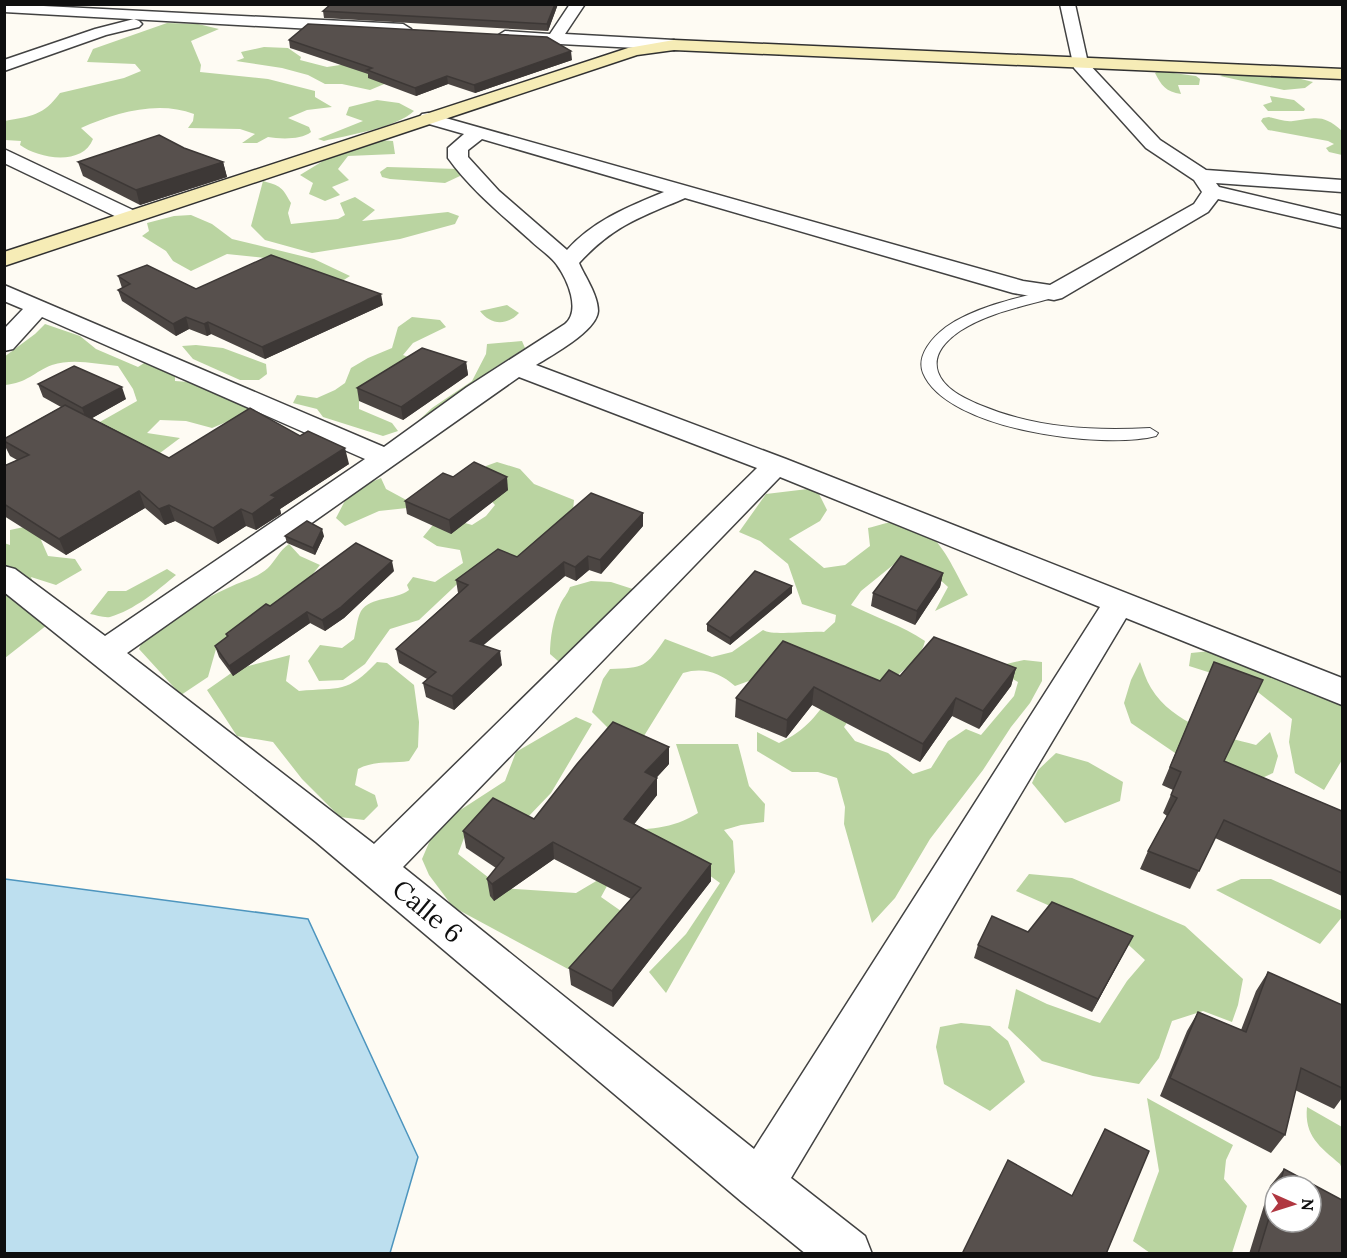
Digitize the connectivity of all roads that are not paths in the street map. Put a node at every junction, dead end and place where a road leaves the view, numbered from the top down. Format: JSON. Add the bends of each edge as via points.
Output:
{"nodes":[{"id":1,"x":259,"y":4,"type":"edge"},
{"id":2,"x":312,"y":4,"type":"edge"},
{"id":3,"x":578,"y":4,"type":"edge"},
{"id":4,"x":1067,"y":4,"type":"edge"},
{"id":5,"x":4,"y":7,"type":"edge"},
{"id":6,"x":85,"y":8,"type":"edge"},
{"id":7,"x":174,"y":16,"type":"junction"},
{"id":8,"x":244,"y":20,"type":"junction"},
{"id":9,"x":297,"y":22,"type":"junction"},
{"id":10,"x":414,"y":30,"type":"edge"},
{"id":11,"x":484,"y":35,"type":"edge"},
{"id":12,"x":554,"y":39,"type":"junction"},
{"id":13,"x":674,"y":45,"type":"junction"},
{"id":14,"x":1080,"y":64,"type":"junction"},
{"id":15,"x":4,"y":66,"type":"edge"},
{"id":16,"x":1342,"y":74,"type":"edge"},
{"id":17,"x":429,"y":118,"type":"junction"},
{"id":18,"x":478,"y":133,"type":"junction"},
{"id":19,"x":4,"y":155,"type":"edge"},
{"id":20,"x":1206,"y":184,"type":"junction"},
{"id":21,"x":1342,"y":186,"type":"edge"},
{"id":22,"x":682,"y":192,"type":"junction"},
{"id":23,"x":130,"y":216,"type":"junction"},
{"id":24,"x":1342,"y":222,"type":"edge"},
{"id":25,"x":4,"y":259,"type":"edge"},
{"id":26,"x":567,"y":262,"type":"junction"},
{"id":27,"x":4,"y":292,"type":"edge"},
{"id":28,"x":1054,"y":293,"type":"junction"},
{"id":29,"x":38,"y":307,"type":"junction"},
{"id":30,"x":4,"y":344,"type":"edge"},
{"id":31,"x":517,"y":367,"type":"junction"},
{"id":32,"x":1150,"y":433,"type":"dead end"},
{"id":33,"x":386,"y":458,"type":"junction"},
{"id":34,"x":776,"y":465,"type":"junction"},
{"id":35,"x":4,"y":576,"type":"edge"},
{"id":36,"x":1119,"y":603,"type":"junction"},
{"id":37,"x":105,"y":652,"type":"junction"},
{"id":38,"x":1342,"y":692,"type":"edge"},
{"id":39,"x":376,"y":868,"type":"junction"},
{"id":40,"x":759,"y":1185,"type":"junction"},
{"id":41,"x":847,"y":1254,"type":"edge"}],
"edges":[{"from":1,"to":8,"type":"street"},
{"from":2,"to":9,"type":"street"},
{"from":3,"to":12,"type":"street"},
{"from":4,"to":14,"type":"street"},
{"from":5,"to":6,"type":"street"},
{"from":6,"to":7,"type":"street"},
{"from":7,"to":8,"type":"street"},
{"from":7,"to":15,"type":"street","via":[[101,32]]},
{"from":8,"to":9,"type":"street"},
{"from":9,"to":10,"type":"street"},
{"from":11,"to":12,"type":"street"},
{"from":12,"to":13,"type":"street"},
{"from":13,"to":14,"type":"street"},
{"from":13,"to":17,"type":"street","via":[[634,51]]},
{"from":14,"to":16,"type":"street"},
{"from":14,"to":20,"type":"street","via":[[1153,144]]},
{"from":17,"to":18,"type":"street"},
{"from":17,"to":23,"type":"street"},
{"from":18,"to":22,"type":"street"},
{"from":18,"to":26,"type":"street","via":[[458,148],[458,158],[492,195]]},
{"from":19,"to":23,"type":"street"},
{"from":20,"to":21,"type":"street"},
{"from":20,"to":24,"type":"street"},
{"from":20,"to":28,"type":"street","via":[[1202,208]]},
{"from":22,"to":26,"type":"street","via":[[610,225],[590,238]]},
{"from":22,"to":28,"type":"street","via":[[1021,288]]},
{"from":23,"to":25,"type":"street"},
{"from":26,"to":31,"type":"street","via":[[581,291],[586,311],[582,322]]},
{"from":27,"to":29,"type":"street"},
{"from":28,"to":32,"type":"lane","via":[[957,326],[937,343],[928,363],[932,378],[950,396],[996,419],[1080,434]]},
{"from":29,"to":30,"type":"street"},
{"from":29,"to":33,"type":"street"},
{"from":31,"to":33,"type":"street"},
{"from":31,"to":34,"type":"street"},
{"from":33,"to":37,"type":"street"},
{"from":34,"to":36,"type":"street"},
{"from":34,"to":39,"type":"street"},
{"from":35,"to":37,"type":"street","name":"Calle 6"},
{"from":36,"to":38,"type":"street"},
{"from":36,"to":40,"type":"street"},
{"from":37,"to":39,"type":"street","name":"Calle 6"},
{"from":39,"to":40,"type":"street","name":"Calle 6"},
{"from":40,"to":41,"type":"street","name":"Calle 6"}]}
